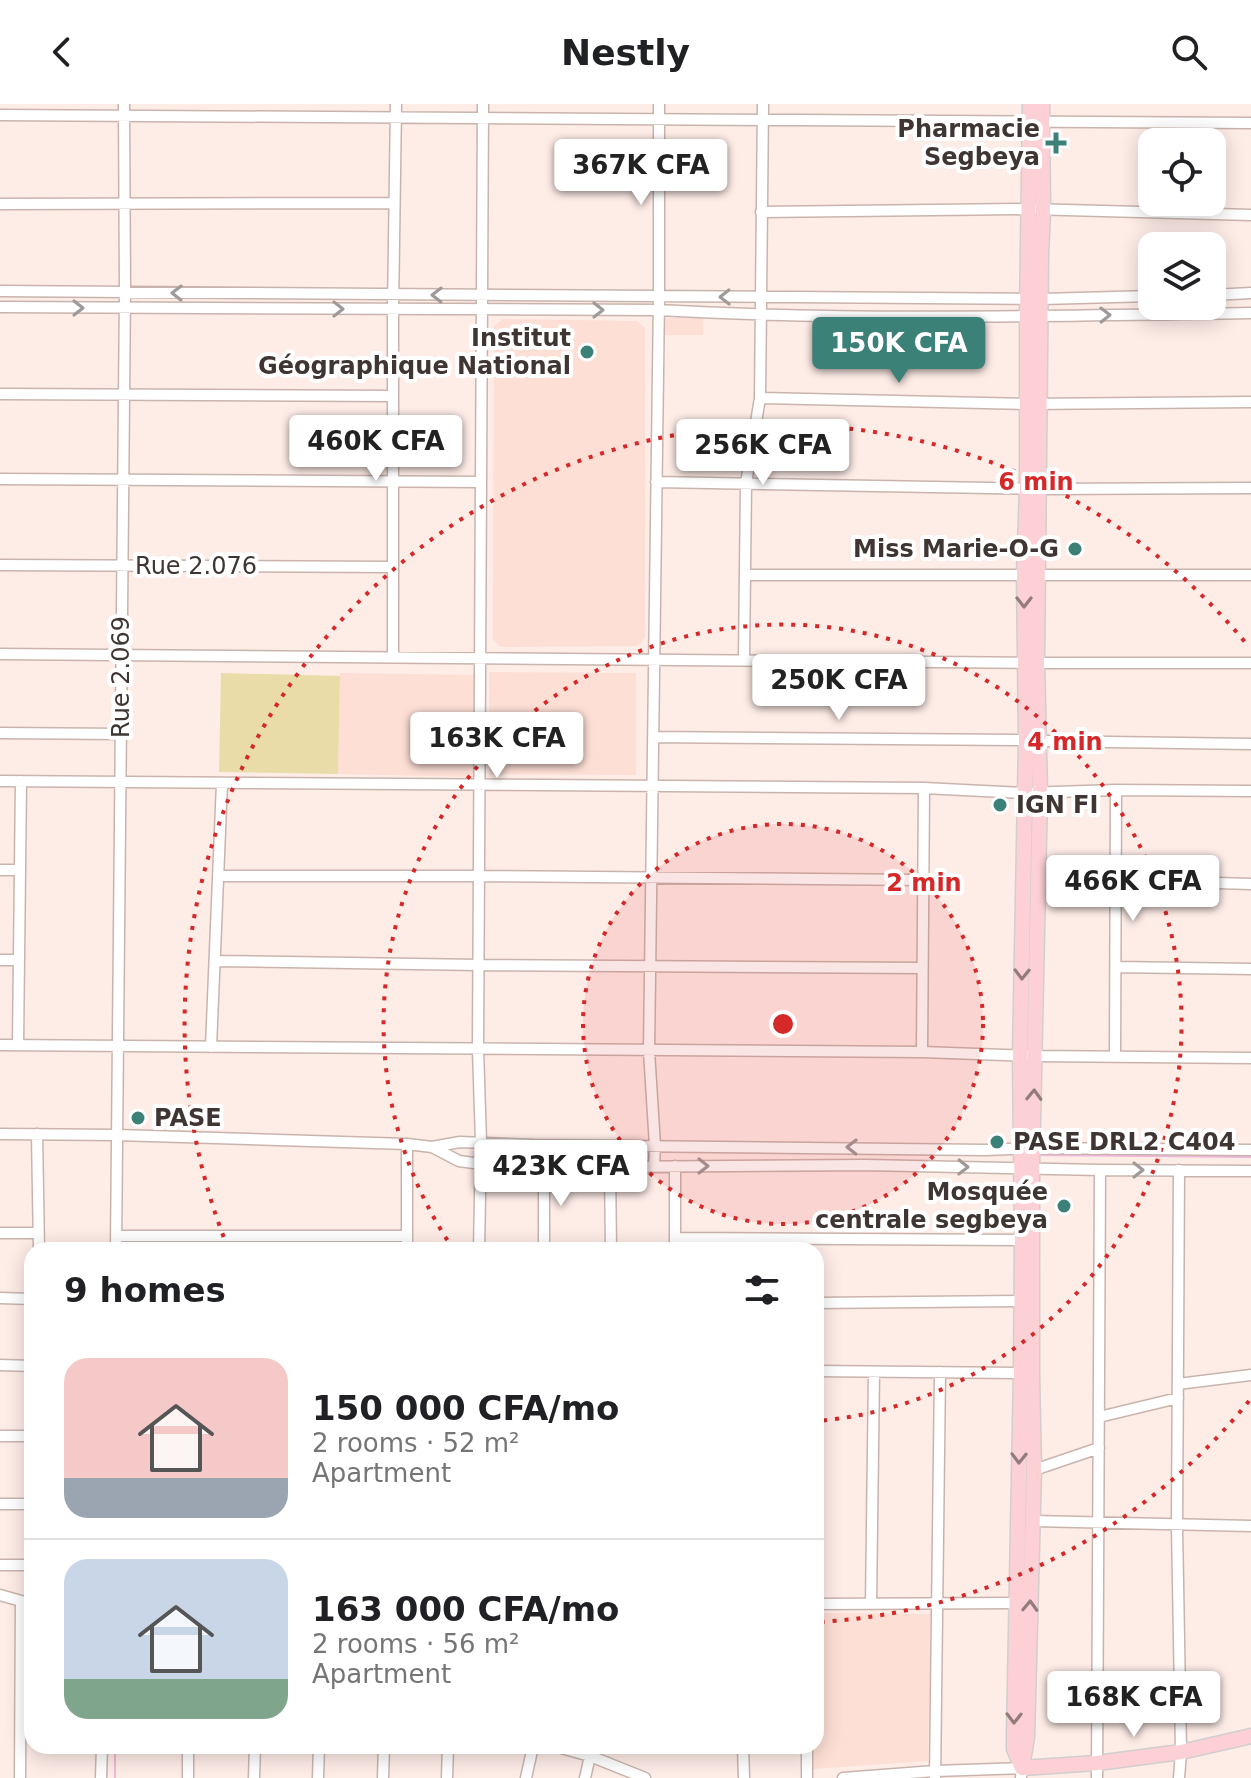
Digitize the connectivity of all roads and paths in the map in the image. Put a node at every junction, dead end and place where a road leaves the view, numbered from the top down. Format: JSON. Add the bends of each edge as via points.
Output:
{"nodes":[{"id":1,"x":396,"y":104,"type":"edge"},
{"id":2,"x":483,"y":104,"type":"edge"},
{"id":3,"x":659,"y":104,"type":"edge"},
{"id":4,"x":763,"y":104,"type":"edge"},
{"id":5,"x":1030,"y":104,"type":"edge"},
{"id":6,"x":1042,"y":104,"type":"edge"},
{"id":7,"x":124,"y":110,"type":"edge"},
{"id":8,"x":0,"y":115,"type":"edge"},
{"id":9,"x":395,"y":117,"type":"junction"},
{"id":10,"x":483,"y":117,"type":"junction"},
{"id":11,"x":659,"y":118,"type":"junction"},
{"id":12,"x":762,"y":120,"type":"junction"},
{"id":13,"x":1036,"y":122,"type":"junction"},
{"id":14,"x":1251,"y":123,"type":"edge"},
{"id":15,"x":124,"y":203,"type":"junction"},
{"id":16,"x":394,"y":203,"type":"junction"},
{"id":17,"x":0,"y":204,"type":"edge"},
{"id":18,"x":1036,"y":210,"type":"junction"},
{"id":19,"x":761,"y":212,"type":"junction"},
{"id":20,"x":1251,"y":215,"type":"edge"},
{"id":21,"x":0,"y":291,"type":"edge"},
{"id":22,"x":125,"y":292,"type":"junction"},
{"id":23,"x":1251,"y":293,"type":"edge"},
{"id":24,"x":1226,"y":294,"type":"edge"},
{"id":25,"x":393,"y":295,"type":"junction"},
{"id":26,"x":482,"y":296,"type":"junction"},
{"id":27,"x":762,"y":296,"type":"junction"},
{"id":28,"x":1138,"y":296,"type":"edge"},
{"id":29,"x":659,"y":297,"type":"junction"},
{"id":30,"x":1034,"y":299,"type":"junction"},
{"id":31,"x":0,"y":307,"type":"edge"},
{"id":32,"x":124,"y":308,"type":"junction"},
{"id":33,"x":393,"y":310,"type":"junction"},
{"id":34,"x":482,"y":310,"type":"junction"},
{"id":35,"x":658,"y":310,"type":"junction"},
{"id":36,"x":1251,"y":313,"type":"edge"},
{"id":37,"x":760,"y":316,"type":"junction"},
{"id":38,"x":1034,"y":316,"type":"junction"},
{"id":39,"x":0,"y":394,"type":"edge"},
{"id":40,"x":124,"y":394,"type":"junction"},
{"id":41,"x":393,"y":396,"type":"junction"},
{"id":42,"x":760,"y":398,"type":"junction"},
{"id":43,"x":1251,"y":402,"type":"edge"},
{"id":44,"x":1033,"y":404,"type":"junction"},
{"id":45,"x":0,"y":479,"type":"edge"},
{"id":46,"x":123,"y":480,"type":"junction"},
{"id":47,"x":393,"y":481,"type":"junction"},
{"id":48,"x":481,"y":482,"type":"junction"},
{"id":49,"x":656,"y":482,"type":"junction"},
{"id":50,"x":746,"y":483,"type":"junction"},
{"id":51,"x":1251,"y":488,"type":"edge"},
{"id":52,"x":1034,"y":489,"type":"junction"},
{"id":53,"x":0,"y":565,"type":"edge"},
{"id":54,"x":122,"y":566,"type":"junction"},
{"id":55,"x":393,"y":567,"type":"junction"},
{"id":56,"x":745,"y":575,"type":"junction"},
{"id":57,"x":1031,"y":575,"type":"junction"},
{"id":58,"x":1251,"y":575,"type":"edge"},
{"id":59,"x":0,"y":654,"type":"edge"},
{"id":60,"x":121,"y":654,"type":"junction"},
{"id":61,"x":393,"y":657,"type":"junction"},
{"id":62,"x":480,"y":657,"type":"junction"},
{"id":63,"x":654,"y":658,"type":"junction"},
{"id":64,"x":744,"y":659,"type":"junction"},
{"id":65,"x":1031,"y":662,"type":"junction"},
{"id":66,"x":1251,"y":663,"type":"edge"},
{"id":67,"x":0,"y":733,"type":"edge"},
{"id":68,"x":121,"y":734,"type":"junction"},
{"id":69,"x":653,"y":737,"type":"junction"},
{"id":70,"x":1033,"y":741,"type":"junction"},
{"id":71,"x":1251,"y":744,"type":"edge"},
{"id":72,"x":0,"y":781,"type":"edge"},
{"id":73,"x":21,"y":781,"type":"junction"},
{"id":74,"x":120,"y":782,"type":"junction"},
{"id":75,"x":222,"y":783,"type":"junction"},
{"id":76,"x":480,"y":785,"type":"junction"},
{"id":77,"x":652,"y":786,"type":"junction"},
{"id":78,"x":924,"y":788,"type":"junction"},
{"id":79,"x":1116,"y":790,"type":"junction"},
{"id":80,"x":1251,"y":791,"type":"edge"},
{"id":81,"x":1032,"y":792,"type":"junction"},
{"id":82,"x":0,"y":870,"type":"edge"},
{"id":83,"x":20,"y":870,"type":"junction"},
{"id":84,"x":218,"y":876,"type":"junction"},
{"id":85,"x":479,"y":876,"type":"junction"},
{"id":86,"x":651,"y":879,"type":"junction"},
{"id":87,"x":923,"y":880,"type":"junction"},
{"id":88,"x":1116,"y":880,"type":"junction"},
{"id":89,"x":1251,"y":884,"type":"edge"},
{"id":90,"x":0,"y":960,"type":"edge"},
{"id":91,"x":19,"y":960,"type":"junction"},
{"id":92,"x":215,"y":961,"type":"junction"},
{"id":93,"x":479,"y":965,"type":"junction"},
{"id":94,"x":650,"y":966,"type":"junction"},
{"id":95,"x":1116,"y":967,"type":"junction"},
{"id":96,"x":922,"y":968,"type":"junction"},
{"id":97,"x":1251,"y":969,"type":"edge"},
{"id":98,"x":0,"y":1045,"type":"edge"},
{"id":99,"x":18,"y":1045,"type":"junction"},
{"id":100,"x":118,"y":1047,"type":"junction"},
{"id":101,"x":211,"y":1047,"type":"junction"},
{"id":102,"x":478,"y":1050,"type":"junction"},
{"id":103,"x":649,"y":1051,"type":"junction"},
{"id":104,"x":922,"y":1052,"type":"junction"},
{"id":105,"x":1028,"y":1056,"type":"junction"},
{"id":106,"x":1115,"y":1057,"type":"junction"},
{"id":107,"x":1251,"y":1058,"type":"edge"},
{"id":108,"x":0,"y":1134,"type":"edge"},
{"id":109,"x":37,"y":1134,"type":"junction"},
{"id":110,"x":117,"y":1135,"type":"junction"},
{"id":111,"x":481,"y":1142,"type":"junction"},
{"id":112,"x":407,"y":1144,"type":"junction"},
{"id":113,"x":655,"y":1146,"type":"junction"},
{"id":114,"x":432,"y":1147,"type":"junction"},
{"id":115,"x":1026,"y":1148,"type":"junction"},
{"id":116,"x":1251,"y":1150,"type":"edge"},
{"id":117,"x":481,"y":1164,"type":"junction"},
{"id":118,"x":544,"y":1165,"type":"junction"},
{"id":119,"x":654,"y":1165,"type":"junction"},
{"id":120,"x":675,"y":1166,"type":"junction"},
{"id":121,"x":610,"y":1167,"type":"junction"},
{"id":122,"x":1026,"y":1168,"type":"junction"},
{"id":123,"x":1100,"y":1170,"type":"junction"},
{"id":124,"x":1179,"y":1170,"type":"junction"},
{"id":125,"x":1251,"y":1171,"type":"edge"},
{"id":126,"x":0,"y":1233,"type":"edge"},
{"id":127,"x":38,"y":1233,"type":"junction"},
{"id":128,"x":116,"y":1236,"type":"junction"},
{"id":129,"x":407,"y":1236,"type":"junction"},
{"id":130,"x":1022,"y":1240,"type":"junction"},
{"id":131,"x":39,"y":1242,"type":"edge"},
{"id":132,"x":116,"y":1242,"type":"edge"},
{"id":133,"x":407,"y":1242,"type":"edge"},
{"id":134,"x":479,"y":1242,"type":"edge"},
{"id":135,"x":544,"y":1242,"type":"edge"},
{"id":136,"x":611,"y":1242,"type":"edge"},
{"id":137,"x":675,"y":1242,"type":"edge"},
{"id":138,"x":824,"y":1242,"type":"edge"},
{"id":139,"x":0,"y":1298,"type":"edge"},
{"id":140,"x":24,"y":1299,"type":"edge"},
{"id":141,"x":1020,"y":1301,"type":"junction"},
{"id":142,"x":824,"y":1303,"type":"edge"},
{"id":143,"x":0,"y":1365,"type":"edge"},
{"id":144,"x":24,"y":1366,"type":"edge"},
{"id":145,"x":824,"y":1371,"type":"edge"},
{"id":146,"x":874,"y":1372,"type":"junction"},
{"id":147,"x":940,"y":1372,"type":"junction"},
{"id":148,"x":1021,"y":1373,"type":"junction"},
{"id":149,"x":1251,"y":1375,"type":"edge"},
{"id":150,"x":1178,"y":1384,"type":"junction"},
{"id":151,"x":1178,"y":1398,"type":"junction"},
{"id":152,"x":1099,"y":1417,"type":"junction"},
{"id":153,"x":0,"y":1436,"type":"edge"},
{"id":154,"x":24,"y":1436,"type":"edge"},
{"id":155,"x":1099,"y":1448,"type":"junction"},
{"id":156,"x":1034,"y":1470,"type":"junction"},
{"id":157,"x":0,"y":1504,"type":"edge"},
{"id":158,"x":24,"y":1504,"type":"edge"},
{"id":159,"x":1033,"y":1521,"type":"junction"},
{"id":160,"x":1099,"y":1524,"type":"junction"},
{"id":161,"x":1177,"y":1526,"type":"junction"},
{"id":162,"x":1251,"y":1526,"type":"edge"},
{"id":163,"x":0,"y":1565,"type":"edge"},
{"id":164,"x":24,"y":1565,"type":"edge"},
{"id":165,"x":0,"y":1595,"type":"edge"},
{"id":166,"x":24,"y":1601,"type":"edge"},
{"id":167,"x":1017,"y":1603,"type":"junction"},
{"id":168,"x":824,"y":1604,"type":"edge"},
{"id":169,"x":871,"y":1604,"type":"junction"},
{"id":170,"x":936,"y":1604,"type":"junction"},
{"id":171,"x":24,"y":1677,"type":"edge"},
{"id":172,"x":1251,"y":1736,"type":"edge"},
{"id":173,"x":1181,"y":1752,"type":"junction"},
{"id":174,"x":102,"y":1754,"type":"edge"},
{"id":175,"x":188,"y":1754,"type":"edge"},
{"id":176,"x":255,"y":1754,"type":"edge"},
{"id":177,"x":319,"y":1754,"type":"edge"},
{"id":178,"x":384,"y":1754,"type":"edge"},
{"id":179,"x":448,"y":1754,"type":"edge"},
{"id":180,"x":531,"y":1754,"type":"edge"},
{"id":181,"x":585,"y":1754,"type":"edge"},
{"id":182,"x":743,"y":1754,"type":"edge"},
{"id":183,"x":807,"y":1754,"type":"edge"},
{"id":184,"x":590,"y":1756,"type":"junction"},
{"id":185,"x":1097,"y":1771,"type":"edge"},
{"id":186,"x":1021,"y":1773,"type":"edge"},
{"id":187,"x":935,"y":1774,"type":"edge"},
{"id":188,"x":869,"y":1776,"type":"edge"},
{"id":189,"x":20,"y":1778,"type":"edge"},
{"id":190,"x":101,"y":1778,"type":"edge"},
{"id":191,"x":188,"y":1778,"type":"edge"},
{"id":192,"x":254,"y":1778,"type":"edge"},
{"id":193,"x":318,"y":1778,"type":"edge"},
{"id":194,"x":383,"y":1778,"type":"edge"},
{"id":195,"x":447,"y":1778,"type":"edge"},
{"id":196,"x":526,"y":1778,"type":"edge"},
{"id":197,"x":585,"y":1778,"type":"edge"},
{"id":198,"x":645,"y":1778,"type":"edge"},
{"id":199,"x":744,"y":1778,"type":"edge"},
{"id":200,"x":807,"y":1778,"type":"edge"},
{"id":201,"x":843,"y":1778,"type":"edge"},
{"id":202,"x":1179,"y":1778,"type":"edge"}],
"edges":[{"from":1,"to":9,"type":"street"},
{"from":2,"to":10,"type":"street"},
{"from":3,"to":11,"type":"street"},
{"from":4,"to":12,"type":"street"},
{"from":5,"to":13,"type":"main road"},
{"from":6,"to":13,"type":"main road"},
{"from":7,"to":8,"type":"street"},
{"from":7,"to":9,"type":"street"},
{"from":7,"to":15,"type":"street","name":"Rue 2.069"},
{"from":9,"to":10,"type":"street"},
{"from":9,"to":16,"type":"street"},
{"from":10,"to":11,"type":"street"},
{"from":10,"to":26,"type":"street"},
{"from":11,"to":12,"type":"street"},
{"from":11,"to":29,"type":"street"},
{"from":12,"to":13,"type":"street"},
{"from":12,"to":19,"type":"street"},
{"from":13,"to":14,"type":"street"},
{"from":13,"to":18,"type":"main road"},
{"from":15,"to":16,"type":"street"},
{"from":15,"to":17,"type":"street"},
{"from":15,"to":22,"type":"street","name":"Rue 2.069"},
{"from":16,"to":25,"type":"street"},
{"from":18,"to":19,"type":"street"},
{"from":18,"to":20,"type":"street"},
{"from":18,"to":30,"type":"main road"},
{"from":19,"to":27,"type":"street"},
{"from":21,"to":22,"type":"street"},
{"from":25,"to":22,"type":"street","one_way":true},
{"from":22,"to":32,"type":"street","name":"Rue 2.069"},
{"from":23,"to":24,"type":"street"},
{"from":26,"to":25,"type":"street","one_way":true},
{"from":25,"to":33,"type":"street"},
{"from":26,"to":29,"type":"street"},
{"from":26,"to":34,"type":"street"},
{"from":27,"to":29,"type":"street","one_way":true},
{"from":27,"to":30,"type":"street"},
{"from":27,"to":37,"type":"street"},
{"from":28,"to":30,"type":"street"},
{"from":29,"to":35,"type":"street"},
{"from":30,"to":38,"type":"main road"},
{"from":31,"to":32,"type":"street","one_way":true},
{"from":32,"to":33,"type":"street","one_way":true},
{"from":32,"to":40,"type":"street","name":"Rue 2.069"},
{"from":33,"to":34,"type":"street"},
{"from":33,"to":41,"type":"street"},
{"from":34,"to":35,"type":"street","one_way":true},
{"from":34,"to":48,"type":"street"},
{"from":35,"to":37,"type":"street"},
{"from":35,"to":49,"type":"street"},
{"from":38,"to":36,"type":"street","one_way":true},
{"from":37,"to":38,"type":"street"},
{"from":37,"to":42,"type":"street"},
{"from":38,"to":44,"type":"main road"},
{"from":39,"to":40,"type":"street"},
{"from":40,"to":41,"type":"street"},
{"from":40,"to":46,"type":"street","name":"Rue 2.069"},
{"from":41,"to":47,"type":"street"},
{"from":42,"to":44,"type":"street"},
{"from":42,"to":50,"type":"street"},
{"from":43,"to":44,"type":"street"},
{"from":44,"to":52,"type":"main road"},
{"from":45,"to":46,"type":"street"},
{"from":46,"to":47,"type":"street"},
{"from":46,"to":54,"type":"street","name":"Rue 2.069"},
{"from":47,"to":48,"type":"street"},
{"from":47,"to":55,"type":"street"},
{"from":48,"to":62,"type":"street"},
{"from":49,"to":50,"type":"street"},
{"from":49,"to":63,"type":"street"},
{"from":50,"to":52,"type":"street"},
{"from":50,"to":56,"type":"street"},
{"from":51,"to":52,"type":"street"},
{"from":52,"to":57,"type":"main road"},
{"from":53,"to":54,"type":"street","name":"Rue 2.076"},
{"from":54,"to":55,"type":"street","name":"Rue 2.076"},
{"from":54,"to":60,"type":"street","name":"Rue 2.069"},
{"from":55,"to":61,"type":"street"},
{"from":56,"to":57,"type":"street"},
{"from":56,"to":64,"type":"street"},
{"from":57,"to":58,"type":"street"},
{"from":57,"to":65,"type":"main road"},
{"from":59,"to":60,"type":"street"},
{"from":60,"to":61,"type":"street"},
{"from":60,"to":68,"type":"street","name":"Rue 2.069"},
{"from":61,"to":62,"type":"street"},
{"from":62,"to":63,"type":"street"},
{"from":62,"to":76,"type":"street"},
{"from":63,"to":64,"type":"street"},
{"from":63,"to":69,"type":"street"},
{"from":64,"to":65,"type":"street"},
{"from":65,"to":66,"type":"street"},
{"from":65,"to":70,"type":"main road"},
{"from":67,"to":68,"type":"street"},
{"from":68,"to":74,"type":"street","name":"Rue 2.069"},
{"from":69,"to":70,"type":"street"},
{"from":69,"to":77,"type":"street"},
{"from":70,"to":71,"type":"street"},
{"from":70,"to":81,"type":"main road"},
{"from":72,"to":73,"type":"street"},
{"from":73,"to":74,"type":"street"},
{"from":73,"to":83,"type":"street"},
{"from":74,"to":75,"type":"street"},
{"from":74,"to":100,"type":"street","name":"Rue 2.069"},
{"from":75,"to":76,"type":"street"},
{"from":75,"to":84,"type":"street"},
{"from":76,"to":77,"type":"street"},
{"from":76,"to":85,"type":"street"},
{"from":77,"to":78,"type":"street"},
{"from":77,"to":86,"type":"street"},
{"from":78,"to":81,"type":"street"},
{"from":78,"to":87,"type":"street"},
{"from":79,"to":80,"type":"street"},
{"from":79,"to":81,"type":"street"},
{"from":79,"to":88,"type":"street"},
{"from":81,"to":105,"type":"main road"},
{"from":82,"to":83,"type":"street"},
{"from":83,"to":91,"type":"street"},
{"from":84,"to":85,"type":"street"},
{"from":84,"to":92,"type":"street"},
{"from":85,"to":86,"type":"street"},
{"from":85,"to":93,"type":"street"},
{"from":86,"to":87,"type":"street"},
{"from":86,"to":94,"type":"street"},
{"from":87,"to":96,"type":"street"},
{"from":88,"to":89,"type":"street"},
{"from":88,"to":95,"type":"street"},
{"from":90,"to":91,"type":"street"},
{"from":91,"to":99,"type":"street"},
{"from":92,"to":93,"type":"street"},
{"from":92,"to":101,"type":"street"},
{"from":93,"to":94,"type":"street"},
{"from":93,"to":102,"type":"street"},
{"from":94,"to":96,"type":"street"},
{"from":94,"to":103,"type":"street"},
{"from":95,"to":97,"type":"street"},
{"from":95,"to":106,"type":"street"},
{"from":96,"to":104,"type":"street"},
{"from":98,"to":99,"type":"street"},
{"from":99,"to":100,"type":"street"},
{"from":100,"to":101,"type":"street"},
{"from":100,"to":110,"type":"street","name":"Rue 2.069"},
{"from":101,"to":102,"type":"street"},
{"from":102,"to":103,"type":"street"},
{"from":102,"to":111,"type":"street"},
{"from":103,"to":104,"type":"street"},
{"from":103,"to":113,"type":"street"},
{"from":104,"to":105,"type":"street"},
{"from":105,"to":106,"type":"street"},
{"from":105,"to":115,"type":"main road"},
{"from":106,"to":107,"type":"street"},
{"from":108,"to":109,"type":"street"},
{"from":109,"to":110,"type":"street"},
{"from":109,"to":127,"type":"street"},
{"from":110,"to":112,"type":"street"},
{"from":110,"to":128,"type":"street","name":"Rue 2.069"},
{"from":111,"to":113,"type":"street"},
{"from":111,"to":114,"type":"street"},
{"from":111,"to":117,"type":"street"},
{"from":112,"to":114,"type":"street"},
{"from":112,"to":129,"type":"street"},
{"from":115,"to":113,"type":"street","one_way":true},
{"from":113,"to":119,"type":"street"},
{"from":114,"to":117,"type":"street","via":[[459,1161]]},
{"from":115,"to":116,"type":"street"},
{"from":115,"to":122,"type":"main road"},
{"from":117,"to":118,"type":"street"},
{"from":117,"to":134,"type":"street"},
{"from":118,"to":121,"type":"street"},
{"from":118,"to":135,"type":"street"},
{"from":119,"to":120,"type":"street"},
{"from":119,"to":121,"type":"street"},
{"from":120,"to":122,"type":"street","one_way":true},
{"from":120,"to":137,"type":"street"},
{"from":121,"to":136,"type":"street"},
{"from":122,"to":123,"type":"street"},
{"from":122,"to":130,"type":"main road"},
{"from":122,"to":156,"type":"main road"},
{"from":123,"to":124,"type":"street","one_way":true},
{"from":123,"to":152,"type":"street"},
{"from":124,"to":125,"type":"street"},
{"from":124,"to":150,"type":"street"},
{"from":126,"to":127,"type":"street"},
{"from":127,"to":131,"type":"street"},
{"from":128,"to":129,"type":"street"},
{"from":128,"to":132,"type":"street","name":"Rue 2.069"},
{"from":129,"to":133,"type":"street"},
{"from":130,"to":138,"type":"street"},
{"from":130,"to":141,"type":"main road"},
{"from":139,"to":140,"type":"street"},
{"from":141,"to":142,"type":"street"},
{"from":141,"to":148,"type":"main road"},
{"from":143,"to":144,"type":"street"},
{"from":145,"to":146,"type":"street"},
{"from":146,"to":147,"type":"street"},
{"from":146,"to":169,"type":"street"},
{"from":147,"to":148,"type":"street"},
{"from":147,"to":170,"type":"street"},
{"from":148,"to":167,"type":"main road","one_way":true},
{"from":149,"to":150,"type":"street"},
{"from":150,"to":151,"type":"street"},
{"from":151,"to":152,"type":"street"},
{"from":151,"to":161,"type":"street"},
{"from":152,"to":155,"type":"street"},
{"from":153,"to":154,"type":"street"},
{"from":155,"to":156,"type":"street"},
{"from":155,"to":160,"type":"street"},
{"from":156,"to":159,"type":"main road"},
{"from":157,"to":158,"type":"street"},
{"from":159,"to":160,"type":"street"},
{"from":186,"to":159,"type":"main road","one_way":true,"via":[[1027,1737]]},
{"from":160,"to":161,"type":"street"},
{"from":160,"to":185,"type":"street"},
{"from":161,"to":162,"type":"street"},
{"from":161,"to":173,"type":"street"},
{"from":163,"to":164,"type":"street"},
{"from":165,"to":166,"type":"street"},
{"from":167,"to":170,"type":"street"},
{"from":167,"to":186,"type":"main road","one_way":true,"via":[[1014,1749]]},
{"from":168,"to":169,"type":"street"},
{"from":169,"to":170,"type":"street"},
{"from":170,"to":187,"type":"street"},
{"from":171,"to":189,"type":"street"},
{"from":172,"to":173,"type":"main road"},
{"from":173,"to":185,"type":"main road"},
{"from":173,"to":202,"type":"street"},
{"from":174,"to":190,"type":"street"},
{"from":175,"to":191,"type":"street"},
{"from":176,"to":192,"type":"street"},
{"from":177,"to":193,"type":"street"},
{"from":178,"to":194,"type":"street"},
{"from":179,"to":195,"type":"street"},
{"from":180,"to":196,"type":"street"},
{"from":181,"to":184,"type":"street"},
{"from":182,"to":199,"type":"street"},
{"from":183,"to":200,"type":"street"},
{"from":184,"to":197,"type":"street"},
{"from":184,"to":198,"type":"street"},
{"from":185,"to":186,"type":"main road"},
{"from":186,"to":187,"type":"street"},
{"from":187,"to":188,"type":"street"},
{"from":188,"to":201,"type":"street"}]}
